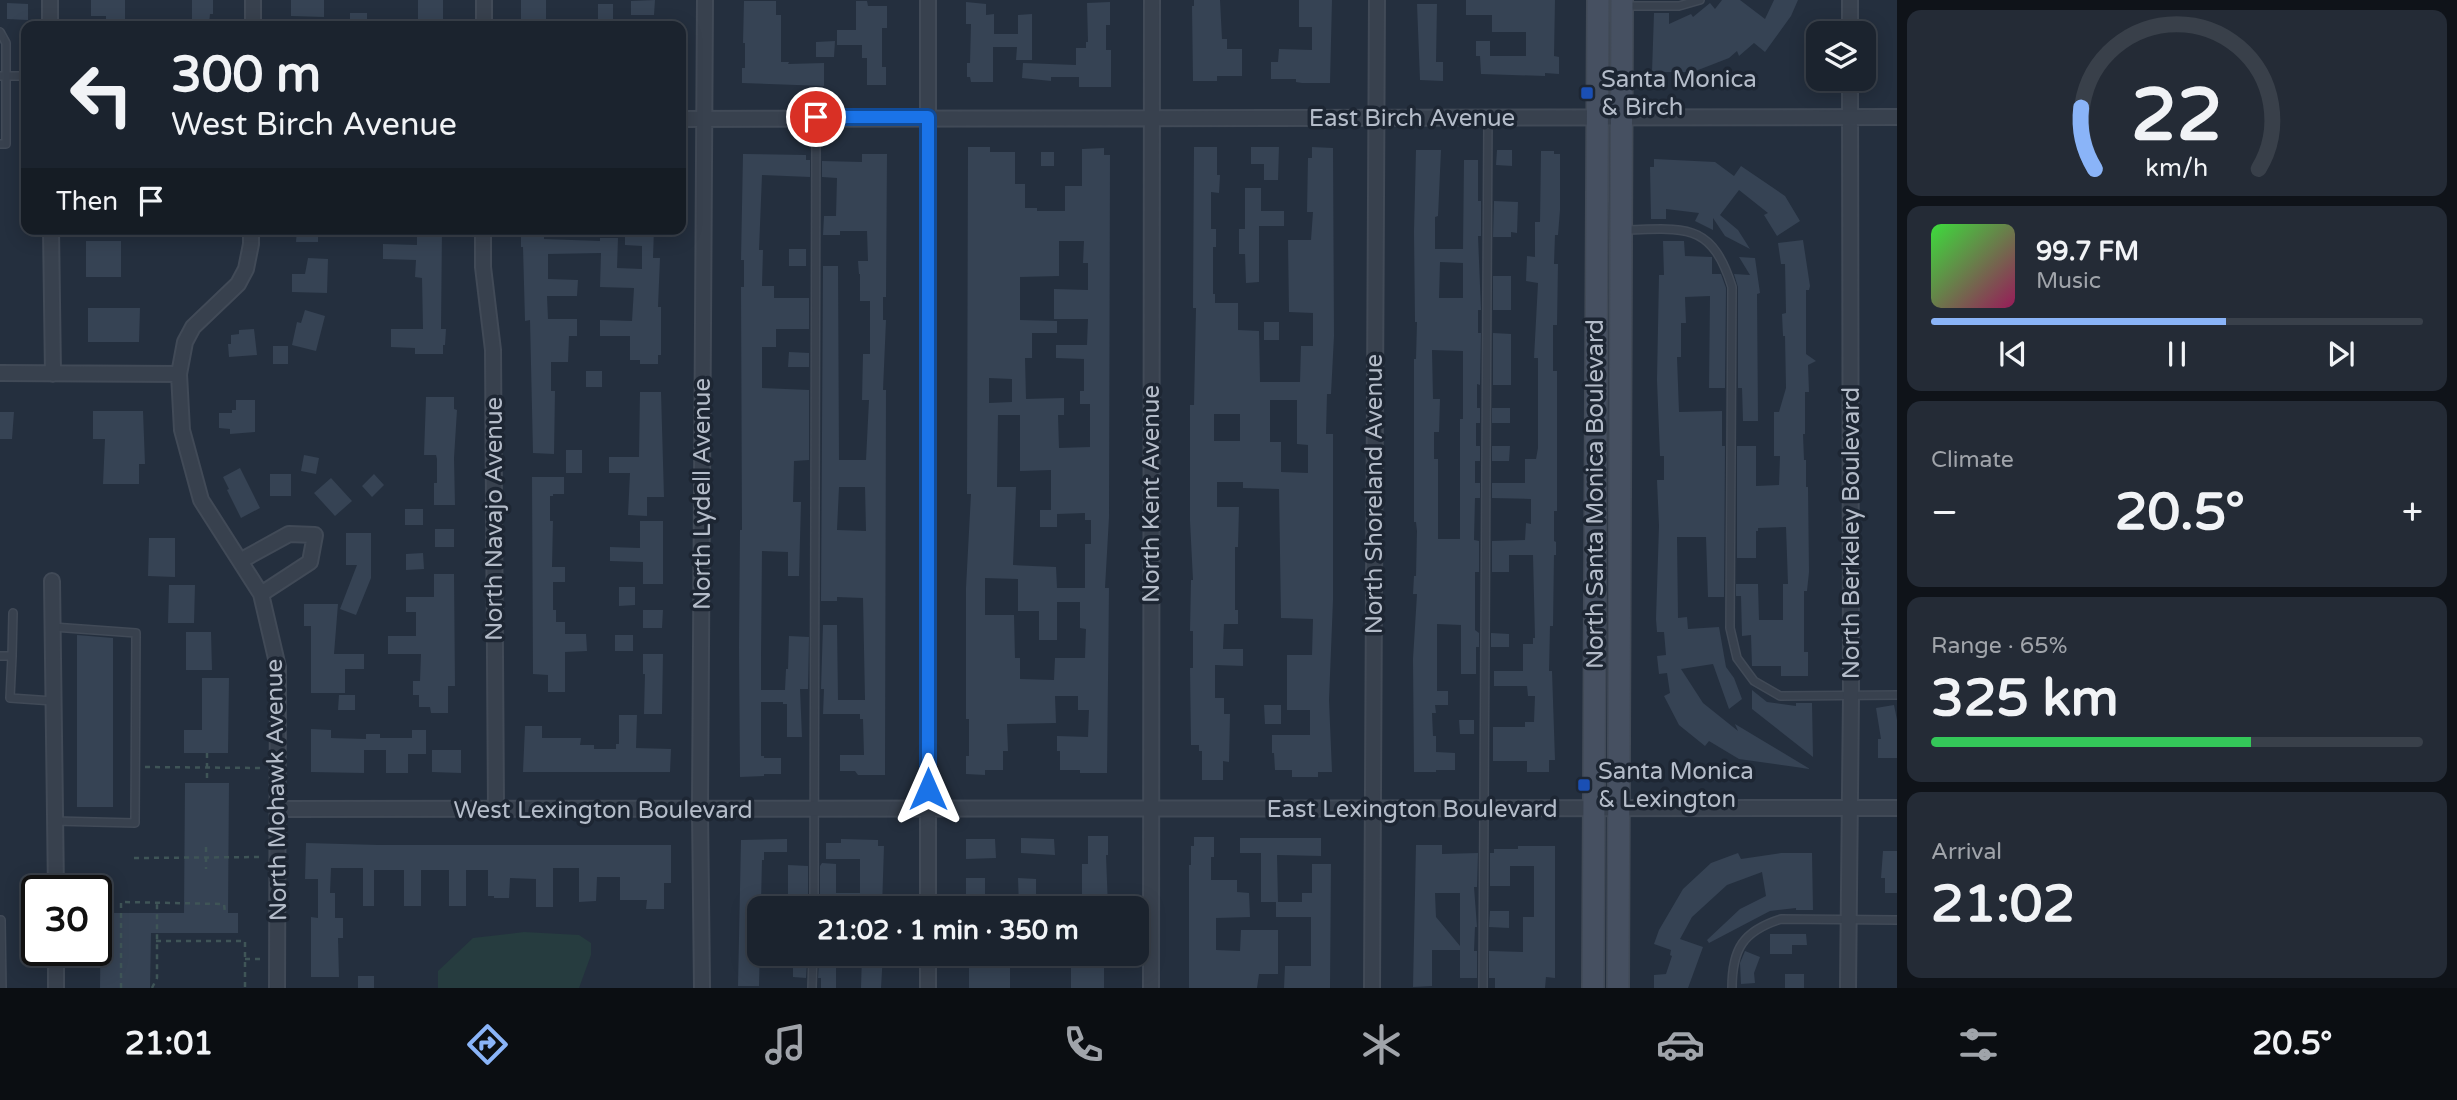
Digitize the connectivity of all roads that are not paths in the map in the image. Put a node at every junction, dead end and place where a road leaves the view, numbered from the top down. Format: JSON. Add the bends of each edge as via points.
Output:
{"nodes":[{"id":1,"x":50,"y":0,"type":"edge"},
{"id":2,"x":253,"y":0,"type":"edge"},
{"id":3,"x":484,"y":0,"type":"edge"},
{"id":4,"x":705,"y":0,"type":"edge"},
{"id":5,"x":928,"y":0,"type":"edge"},
{"id":6,"x":1152,"y":0,"type":"edge"},
{"id":7,"x":1377,"y":0,"type":"edge"},
{"id":8,"x":1598,"y":0,"type":"edge"},
{"id":9,"x":1700,"y":0,"type":"edge"},
{"id":10,"x":1850,"y":0,"type":"edge"},
{"id":11,"x":1622,"y":3,"type":"edge"},
{"id":12,"x":50,"y":21,"type":"edge"},
{"id":13,"x":253,"y":21,"type":"edge"},
{"id":14,"x":484,"y":21,"type":"edge"},
{"id":15,"x":1850,"y":21,"type":"edge"},
{"id":16,"x":0,"y":32,"type":"edge"},
{"id":17,"x":3,"y":76,"type":"edge"},
{"id":18,"x":21,"y":76,"type":"edge"},
{"id":19,"x":1850,"y":91,"type":"edge"},
{"id":20,"x":816,"y":117,"type":"junction"},
{"id":21,"x":928,"y":117,"type":"junction"},
{"id":22,"x":1152,"y":117,"type":"junction"},
{"id":23,"x":1488,"y":117,"type":"junction"},
{"id":24,"x":1622,"y":117,"type":"junction"},
{"id":25,"x":1897,"y":117,"type":"edge"},
{"id":26,"x":704,"y":118,"type":"junction"},
{"id":27,"x":1377,"y":118,"type":"junction"},
{"id":28,"x":1597,"y":118,"type":"junction"},
{"id":29,"x":1850,"y":118,"type":"junction"},
{"id":30,"x":686,"y":119,"type":"edge"},
{"id":31,"x":0,"y":144,"type":"edge"},
{"id":32,"x":1622,"y":230,"type":"junction"},
{"id":33,"x":51,"y":235,"type":"edge"},
{"id":34,"x":251,"y":235,"type":"edge"},
{"id":35,"x":483,"y":235,"type":"edge"},
{"id":36,"x":0,"y":373,"type":"edge"},
{"id":37,"x":53,"y":374,"type":"junction"},
{"id":38,"x":179,"y":374,"type":"junction"},
{"id":39,"x":240,"y":561,"type":"junction"},
{"id":40,"x":52,"y":581,"type":"dead end"},
{"id":41,"x":261,"y":593,"type":"junction"},
{"id":42,"x":13,"y":613,"type":"dead end"},
{"id":43,"x":52,"y":627,"type":"junction"},
{"id":44,"x":0,"y":656,"type":"edge"},
{"id":45,"x":12,"y":656,"type":"junction"},
{"id":46,"x":1851,"y":695,"type":"junction"},
{"id":47,"x":1897,"y":695,"type":"edge"},
{"id":48,"x":53,"y":701,"type":"junction"},
{"id":49,"x":1620,"y":808,"type":"junction"},
{"id":50,"x":1849,"y":808,"type":"junction"},
{"id":51,"x":1897,"y":808,"type":"edge"},
{"id":52,"x":278,"y":809,"type":"junction"},
{"id":53,"x":1485,"y":809,"type":"junction"},
{"id":54,"x":1594,"y":809,"type":"junction"},
{"id":55,"x":496,"y":810,"type":"junction"},
{"id":56,"x":700,"y":810,"type":"junction"},
{"id":57,"x":816,"y":810,"type":"junction"},
{"id":58,"x":928,"y":810,"type":"junction"},
{"id":59,"x":1151,"y":810,"type":"junction"},
{"id":60,"x":1372,"y":810,"type":"junction"},
{"id":61,"x":55,"y":821,"type":"junction"},
{"id":62,"x":56,"y":875,"type":"edge"},
{"id":63,"x":814,"y":896,"type":"edge"},
{"id":64,"x":928,"y":896,"type":"edge"},
{"id":65,"x":1849,"y":919,"type":"junction"},
{"id":66,"x":1,"y":920,"type":"edge"},
{"id":67,"x":1897,"y":920,"type":"edge"},
{"id":68,"x":56,"y":966,"type":"edge"},
{"id":69,"x":813,"y":966,"type":"edge"},
{"id":70,"x":928,"y":966,"type":"edge"},
{"id":71,"x":2,"y":988,"type":"edge"},
{"id":72,"x":56,"y":988,"type":"edge"},
{"id":73,"x":277,"y":988,"type":"edge"},
{"id":74,"x":702,"y":988,"type":"edge"},
{"id":75,"x":813,"y":988,"type":"edge"},
{"id":76,"x":928,"y":988,"type":"edge"},
{"id":77,"x":1151,"y":988,"type":"edge"},
{"id":78,"x":1372,"y":988,"type":"edge"},
{"id":79,"x":1483,"y":988,"type":"edge"},
{"id":80,"x":1593,"y":988,"type":"edge"},
{"id":81,"x":1618,"y":988,"type":"edge"},
{"id":82,"x":1732,"y":988,"type":"edge"},
{"id":83,"x":1848,"y":988,"type":"edge"}],
"edges":[{"from":1,"to":12,"type":"street"},
{"from":2,"to":13,"type":"street"},
{"from":3,"to":14,"type":"street"},
{"from":4,"to":26,"type":"street","name":"North Lydell Avenue"},
{"from":5,"to":21,"type":"street"},
{"from":6,"to":22,"type":"street","name":"North Kent Avenue"},
{"from":7,"to":27,"type":"street","name":"North Shoreland Avenue"},
{"from":8,"to":28,"type":"street","name":"North Santa Monica Boulevard"},
{"from":9,"to":11,"type":"lane","via":[[1679,6]]},
{"from":10,"to":15,"type":"street"},
{"from":11,"to":24,"type":"street","name":"North Santa Monica Boulevard"},
{"from":16,"to":17,"type":"lane","via":[[6,43]]},
{"from":17,"to":18,"type":"lane"},
{"from":17,"to":31,"type":"lane","via":[[6,144]]},
{"from":19,"to":29,"type":"street","name":"North Berkeley Boulevard"},
{"from":20,"to":21,"type":"street","name":"East Birch Avenue"},
{"from":20,"to":26,"type":"street","name":"East Birch Avenue"},
{"from":20,"to":57,"type":"lane"},
{"from":21,"to":22,"type":"street","name":"East Birch Avenue"},
{"from":21,"to":58,"type":"street"},
{"from":22,"to":27,"type":"street","name":"East Birch Avenue"},
{"from":22,"to":59,"type":"street","name":"North Kent Avenue"},
{"from":23,"to":27,"type":"street","name":"East Birch Avenue"},
{"from":23,"to":28,"type":"street","name":"East Birch Avenue"},
{"from":23,"to":53,"type":"lane"},
{"from":24,"to":28,"type":"street","name":"East Birch Avenue"},
{"from":24,"to":29,"type":"street","name":"East Birch Avenue"},
{"from":24,"to":32,"type":"street","name":"North Santa Monica Boulevard"},
{"from":25,"to":29,"type":"street","name":"East Birch Avenue"},
{"from":26,"to":30,"type":"street","name":"East Birch Avenue"},
{"from":26,"to":56,"type":"street","name":"North Lydell Avenue"},
{"from":27,"to":60,"type":"street","name":"North Shoreland Avenue"},
{"from":28,"to":54,"type":"street","name":"North Santa Monica Boulevard"},
{"from":29,"to":46,"type":"street","name":"North Berkeley Boulevard"},
{"from":32,"to":46,"type":"lane","via":[[1679,229],[1706,239],[1724,262],[1732,287],[1730,628],[1737,658],[1754,681],[1780,696]]},
{"from":32,"to":49,"type":"street","name":"North Santa Monica Boulevard"},
{"from":33,"to":37,"type":"street"},
{"from":34,"to":38,"type":"street","name":"North Mohawk Avenue","via":[[246,269],[238,284],[193,327]]},
{"from":35,"to":55,"type":"street","name":"North Navajo Avenue","via":[[494,350]]},
{"from":36,"to":37,"type":"street"},
{"from":37,"to":38,"type":"street"},
{"from":38,"to":39,"type":"street","name":"North Mohawk Avenue","via":[[182,430],[201,500]]},
{"from":39,"to":41,"type":"street","name":"North Mohawk Avenue"},
{"from":39,"to":41,"type":"street","via":[[289,534],[314,535],[310,562]]},
{"from":40,"to":43,"type":"street"},
{"from":41,"to":52,"type":"street","name":"North Mohawk Avenue","via":[[278,667]]},
{"from":42,"to":45,"type":"lane"},
{"from":43,"to":48,"type":"street"},
{"from":43,"to":61,"type":"lane","via":[[136,633],[135,823]]},
{"from":44,"to":45,"type":"lane"},
{"from":45,"to":48,"type":"lane","via":[[10,698]]},
{"from":46,"to":47,"type":"lane"},
{"from":46,"to":50,"type":"street","name":"North Berkeley Boulevard"},
{"from":48,"to":61,"type":"street"},
{"from":49,"to":50,"type":"street","name":"East Lexington Boulevard"},
{"from":49,"to":54,"type":"street","name":"East Lexington Boulevard"},
{"from":49,"to":81,"type":"street","name":"North Santa Monica Boulevard"},
{"from":50,"to":51,"type":"street","name":"East Lexington Boulevard"},
{"from":50,"to":65,"type":"street","name":"North Berkeley Boulevard"},
{"from":52,"to":55,"type":"street","name":"West Lexington Boulevard"},
{"from":52,"to":73,"type":"street","name":"North Mohawk Avenue"},
{"from":53,"to":54,"type":"street","name":"East Lexington Boulevard"},
{"from":53,"to":60,"type":"street","name":"East Lexington Boulevard"},
{"from":53,"to":79,"type":"lane"},
{"from":54,"to":80,"type":"street","name":"North Santa Monica Boulevard"},
{"from":55,"to":56,"type":"street","name":"West Lexington Boulevard"},
{"from":56,"to":57,"type":"street","name":"West Lexington Boulevard"},
{"from":56,"to":74,"type":"street","name":"North Lydell Avenue"},
{"from":57,"to":58,"type":"street","name":"West Lexington Boulevard"},
{"from":57,"to":63,"type":"lane"},
{"from":58,"to":59,"type":"street","name":"East Lexington Boulevard"},
{"from":58,"to":64,"type":"street"},
{"from":59,"to":60,"type":"street","name":"East Lexington Boulevard"},
{"from":59,"to":77,"type":"street","name":"North Kent Avenue"},
{"from":60,"to":78,"type":"street","name":"North Shoreland Avenue"},
{"from":61,"to":62,"type":"street"},
{"from":65,"to":67,"type":"lane"},
{"from":65,"to":82,"type":"lane","via":[[1781,919],[1763,925],[1737,949]]},
{"from":65,"to":83,"type":"street","name":"North Berkeley Boulevard"},
{"from":66,"to":71,"type":"lane"},
{"from":68,"to":72,"type":"street"},
{"from":69,"to":75,"type":"lane"},
{"from":70,"to":76,"type":"street"}]}
